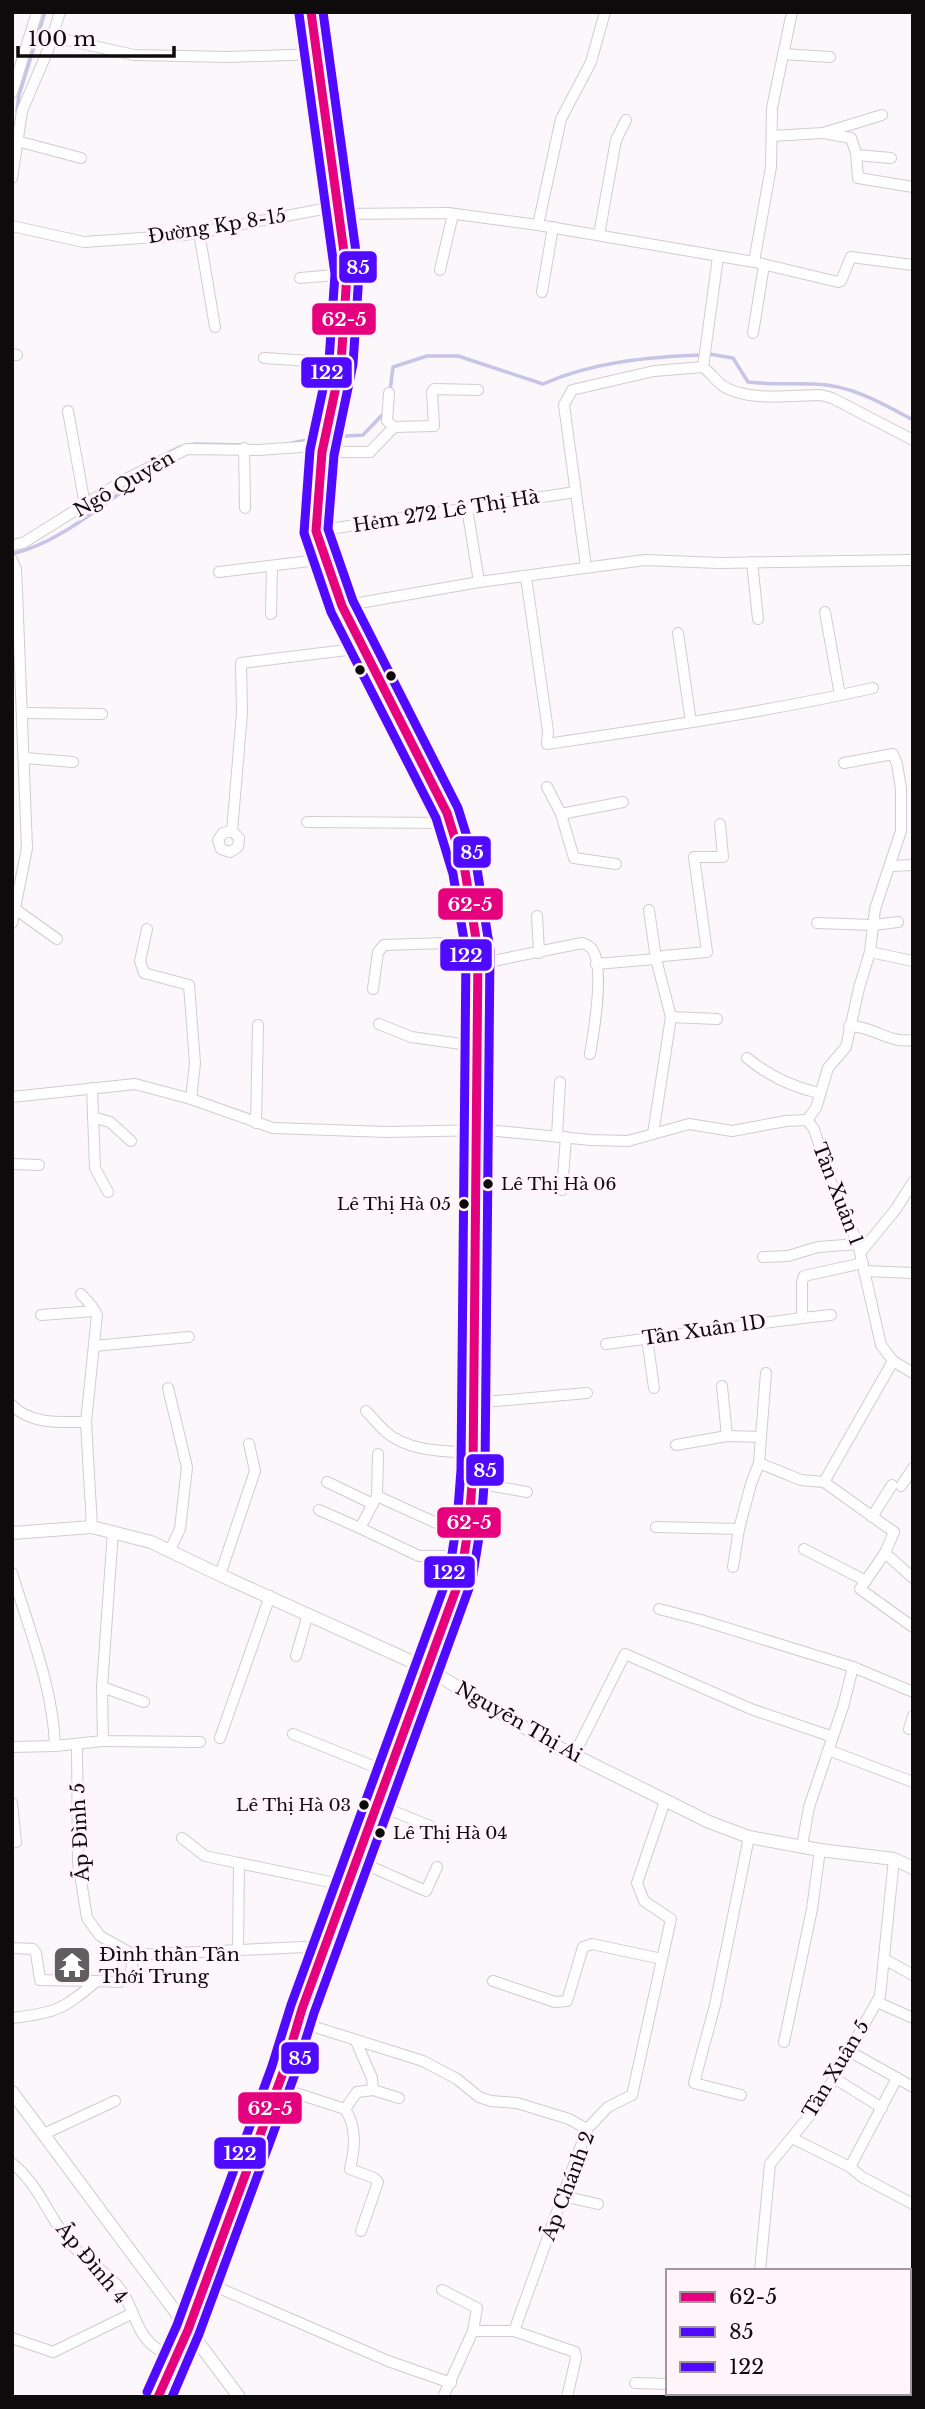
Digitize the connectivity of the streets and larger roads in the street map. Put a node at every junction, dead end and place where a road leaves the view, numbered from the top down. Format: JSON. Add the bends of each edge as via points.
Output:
{"nodes":[{"id":1,"x":37,"y":12,"type":"edge"},
{"id":2,"x":60,"y":12,"type":"edge"},
{"id":3,"x":311,"y":12,"type":"edge"},
{"id":4,"x":605,"y":12,"type":"edge"},
{"id":5,"x":792,"y":12,"type":"edge"},
{"id":6,"x":52,"y":37,"type":"junction"},
{"id":7,"x":317,"y":54,"type":"junction"},
{"id":8,"x":783,"y":54,"type":"junction"},
{"id":9,"x":830,"y":57,"type":"dead end"},
{"id":10,"x":12,"y":93,"type":"edge"},
{"id":11,"x":882,"y":115,"type":"dead end"},
{"id":12,"x":626,"y":120,"type":"dead end"},
{"id":13,"x":823,"y":133,"type":"junction"},
{"id":14,"x":772,"y":135,"type":"junction"},
{"id":15,"x":17,"y":141,"type":"junction"},
{"id":16,"x":857,"y":155,"type":"junction"},
{"id":17,"x":81,"y":158,"type":"dead end"},
{"id":18,"x":891,"y":158,"type":"dead end"},
{"id":19,"x":12,"y":178,"type":"edge"},
{"id":20,"x":913,"y":187,"type":"edge"},
{"id":21,"x":339,"y":210,"type":"junction"},
{"id":22,"x":453,"y":214,"type":"junction"},
{"id":23,"x":538,"y":225,"type":"junction"},
{"id":24,"x":12,"y":226,"type":"edge"},
{"id":25,"x":553,"y":227,"type":"junction"},
{"id":26,"x":199,"y":232,"type":"junction"},
{"id":27,"x":598,"y":234,"type":"junction"},
{"id":28,"x":718,"y":257,"type":"junction"},
{"id":29,"x":759,"y":264,"type":"junction"},
{"id":30,"x":913,"y":265,"type":"edge"},
{"id":31,"x":440,"y":270,"type":"dead end"},
{"id":32,"x":347,"y":274,"type":"junction"},
{"id":33,"x":300,"y":278,"type":"dead end"},
{"id":34,"x":542,"y":292,"type":"dead end"},
{"id":35,"x":215,"y":327,"type":"dead end"},
{"id":36,"x":753,"y":333,"type":"dead end"},
{"id":37,"x":264,"y":358,"type":"dead end"},
{"id":38,"x":704,"y":359,"type":"junction"},
{"id":39,"x":341,"y":363,"type":"junction"},
{"id":40,"x":478,"y":390,"type":"dead end"},
{"id":41,"x":389,"y":393,"type":"dead end"},
{"id":42,"x":68,"y":411,"type":"dead end"},
{"id":43,"x":394,"y":427,"type":"junction"},
{"id":44,"x":913,"y":440,"type":"edge"},
{"id":45,"x":324,"y":446,"type":"junction"},
{"id":46,"x":243,"y":454,"type":"junction"},
{"id":47,"x":575,"y":492,"type":"junction"},
{"id":48,"x":85,"y":505,"type":"junction"},
{"id":49,"x":245,"y":508,"type":"dead end"},
{"id":50,"x":467,"y":508,"type":"junction"},
{"id":51,"x":316,"y":530,"type":"junction"},
{"id":52,"x":12,"y":545,"type":"edge"},
{"id":53,"x":326,"y":559,"type":"junction"},
{"id":54,"x":12,"y":560,"type":"edge"},
{"id":55,"x":913,"y":560,"type":"edge"},
{"id":56,"x":752,"y":562,"type":"junction"},
{"id":57,"x":272,"y":566,"type":"junction"},
{"id":58,"x":586,"y":567,"type":"junction"},
{"id":59,"x":219,"y":572,"type":"dead end"},
{"id":60,"x":526,"y":577,"type":"junction"},
{"id":61,"x":479,"y":582,"type":"junction"},
{"id":62,"x":15,"y":592,"type":"edge"},
{"id":63,"x":342,"y":606,"type":"junction"},
{"id":64,"x":825,"y":612,"type":"dead end"},
{"id":65,"x":271,"y":614,"type":"dead end"},
{"id":66,"x":758,"y":619,"type":"dead end"},
{"id":67,"x":678,"y":633,"type":"dead end"},
{"id":68,"x":363,"y":648,"type":"junction"},
{"id":69,"x":873,"y":688,"type":"dead end"},
{"id":70,"x":840,"y":695,"type":"junction"},
{"id":71,"x":22,"y":713,"type":"junction"},
{"id":72,"x":102,"y":714,"type":"dead end"},
{"id":73,"x":691,"y":722,"type":"junction"},
{"id":74,"x":18,"y":742,"type":"edge"},
{"id":75,"x":25,"y":758,"type":"junction"},
{"id":76,"x":73,"y":762,"type":"dead end"},
{"id":77,"x":844,"y":763,"type":"dead end"},
{"id":78,"x":547,"y":788,"type":"dead end"},
{"id":79,"x":623,"y":802,"type":"dead end"},
{"id":80,"x":561,"y":814,"type":"junction"},
{"id":81,"x":307,"y":822,"type":"dead end"},
{"id":82,"x":450,"y":823,"type":"junction"},
{"id":83,"x":720,"y":824,"type":"dead end"},
{"id":84,"x":232,"y":831,"type":"dead end"},
{"id":85,"x":12,"y":858,"type":"edge"},
{"id":86,"x":25,"y":859,"type":"junction"},
{"id":87,"x":616,"y":863,"type":"dead end"},
{"id":88,"x":913,"y":865,"type":"edge"},
{"id":89,"x":891,"y":866,"type":"junction"},
{"id":90,"x":15,"y":909,"type":"junction"},
{"id":91,"x":649,"y":910,"type":"dead end"},
{"id":92,"x":537,"y":916,"type":"dead end"},
{"id":93,"x":12,"y":922,"type":"edge"},
{"id":94,"x":898,"y":922,"type":"dead end"},
{"id":95,"x":817,"y":923,"type":"dead end"},
{"id":96,"x":873,"y":925,"type":"junction"},
{"id":97,"x":146,"y":929,"type":"dead end"},
{"id":98,"x":57,"y":939,"type":"dead end"},
{"id":99,"x":476,"y":943,"type":"junction"},
{"id":100,"x":870,"y":952,"type":"junction"},
{"id":101,"x":539,"y":953,"type":"junction"},
{"id":102,"x":656,"y":959,"type":"junction"},
{"id":103,"x":913,"y":961,"type":"edge"},
{"id":104,"x":478,"y":964,"type":"junction"},
{"id":105,"x":596,"y":964,"type":"junction"},
{"id":106,"x":373,"y":989,"type":"dead end"},
{"id":107,"x":671,"y":1017,"type":"junction"},
{"id":108,"x":717,"y":1019,"type":"dead end"},
{"id":109,"x":379,"y":1024,"type":"dead end"},
{"id":110,"x":258,"y":1026,"type":"dead end"},
{"id":111,"x":849,"y":1026,"type":"junction"},
{"id":112,"x":913,"y":1040,"type":"edge"},
{"id":113,"x":476,"y":1045,"type":"junction"},
{"id":114,"x":590,"y":1054,"type":"dead end"},
{"id":115,"x":747,"y":1058,"type":"dead end"},
{"id":116,"x":560,"y":1082,"type":"dead end"},
{"id":117,"x":92,"y":1088,"type":"junction"},
{"id":118,"x":819,"y":1093,"type":"junction"},
{"id":119,"x":12,"y":1097,"type":"edge"},
{"id":120,"x":191,"y":1099,"type":"junction"},
{"id":121,"x":93,"y":1117,"type":"junction"},
{"id":122,"x":807,"y":1120,"type":"junction"},
{"id":123,"x":256,"y":1123,"type":"junction"},
{"id":124,"x":474,"y":1129,"type":"junction"},
{"id":125,"x":653,"y":1134,"type":"junction"},
{"id":126,"x":561,"y":1136,"type":"junction"},
{"id":127,"x":131,"y":1141,"type":"dead end"},
{"id":128,"x":12,"y":1164,"type":"edge"},
{"id":129,"x":39,"y":1165,"type":"dead end"},
{"id":130,"x":913,"y":1182,"type":"edge"},
{"id":131,"x":562,"y":1190,"type":"dead end"},
{"id":132,"x":108,"y":1192,"type":"dead end"},
{"id":133,"x":763,"y":1257,"type":"dead end"},
{"id":134,"x":862,"y":1258,"type":"junction"},
{"id":135,"x":913,"y":1273,"type":"edge"},
{"id":136,"x":81,"y":1294,"type":"dead end"},
{"id":137,"x":94,"y":1311,"type":"junction"},
{"id":138,"x":41,"y":1315,"type":"dead end"},
{"id":139,"x":831,"y":1315,"type":"dead end"},
{"id":140,"x":802,"y":1318,"type":"junction"},
{"id":141,"x":189,"y":1337,"type":"dead end"},
{"id":142,"x":647,"y":1338,"type":"junction"},
{"id":143,"x":606,"y":1343,"type":"dead end"},
{"id":144,"x":94,"y":1346,"type":"junction"},
{"id":145,"x":893,"y":1361,"type":"junction"},
{"id":146,"x":766,"y":1373,"type":"dead end"},
{"id":147,"x":913,"y":1373,"type":"edge"},
{"id":148,"x":722,"y":1387,"type":"dead end"},
{"id":149,"x":168,"y":1388,"type":"dead end"},
{"id":150,"x":654,"y":1388,"type":"dead end"},
{"id":151,"x":587,"y":1393,"type":"dead end"},
{"id":152,"x":473,"y":1403,"type":"junction"},
{"id":153,"x":12,"y":1405,"type":"edge"},
{"id":154,"x":366,"y":1411,"type":"dead end"},
{"id":155,"x":86,"y":1422,"type":"junction"},
{"id":156,"x":727,"y":1436,"type":"junction"},
{"id":157,"x":761,"y":1437,"type":"junction"},
{"id":158,"x":249,"y":1444,"type":"dead end"},
{"id":159,"x":676,"y":1445,"type":"dead end"},
{"id":160,"x":379,"y":1454,"type":"dead end"},
{"id":161,"x":473,"y":1454,"type":"junction"},
{"id":162,"x":759,"y":1463,"type":"junction"},
{"id":163,"x":913,"y":1468,"type":"edge"},
{"id":164,"x":327,"y":1482,"type":"dead end"},
{"id":165,"x":824,"y":1482,"type":"junction"},
{"id":166,"x":472,"y":1486,"type":"junction"},
{"id":167,"x":527,"y":1492,"type":"dead end"},
{"id":168,"x":375,"y":1500,"type":"junction"},
{"id":169,"x":319,"y":1510,"type":"dead end"},
{"id":170,"x":872,"y":1517,"type":"junction"},
{"id":171,"x":92,"y":1527,"type":"junction"},
{"id":172,"x":656,"y":1527,"type":"dead end"},
{"id":173,"x":360,"y":1528,"type":"junction"},
{"id":174,"x":739,"y":1529,"type":"junction"},
{"id":175,"x":113,"y":1531,"type":"junction"},
{"id":176,"x":12,"y":1533,"type":"edge"},
{"id":177,"x":467,"y":1537,"type":"junction"},
{"id":178,"x":804,"y":1549,"type":"dead end"},
{"id":179,"x":170,"y":1550,"type":"junction"},
{"id":180,"x":885,"y":1553,"type":"junction"},
{"id":181,"x":464,"y":1556,"type":"junction"},
{"id":182,"x":733,"y":1567,"type":"dead end"},
{"id":183,"x":12,"y":1573,"type":"edge"},
{"id":184,"x":220,"y":1575,"type":"junction"},
{"id":185,"x":913,"y":1578,"type":"edge"},
{"id":186,"x":866,"y":1581,"type":"junction"},
{"id":187,"x":270,"y":1596,"type":"junction"},
{"id":188,"x":659,"y":1609,"type":"dead end"},
{"id":189,"x":308,"y":1614,"type":"junction"},
{"id":190,"x":913,"y":1627,"type":"edge"},
{"id":191,"x":296,"y":1656,"type":"dead end"},
{"id":192,"x":853,"y":1667,"type":"junction"},
{"id":193,"x":426,"y":1668,"type":"junction"},
{"id":194,"x":102,"y":1687,"type":"junction"},
{"id":195,"x":913,"y":1692,"type":"edge"},
{"id":196,"x":144,"y":1702,"type":"dead end"},
{"id":197,"x":913,"y":1716,"type":"edge"},
{"id":198,"x":909,"y":1729,"type":"dead end"},
{"id":199,"x":293,"y":1734,"type":"dead end"},
{"id":200,"x":832,"y":1737,"type":"junction"},
{"id":201,"x":220,"y":1738,"type":"dead end"},
{"id":202,"x":103,"y":1741,"type":"junction"},
{"id":203,"x":200,"y":1742,"type":"dead end"},
{"id":204,"x":77,"y":1744,"type":"junction"},
{"id":205,"x":55,"y":1746,"type":"junction"},
{"id":206,"x":12,"y":1747,"type":"edge"},
{"id":207,"x":828,"y":1751,"type":"junction"},
{"id":208,"x":574,"y":1755,"type":"junction"},
{"id":209,"x":390,"y":1773,"type":"junction"},
{"id":210,"x":913,"y":1782,"type":"edge"},
{"id":211,"x":665,"y":1801,"type":"junction"},
{"id":212,"x":12,"y":1803,"type":"edge"},
{"id":213,"x":378,"y":1805,"type":"junction"},
{"id":214,"x":430,"y":1826,"type":"dead end"},
{"id":215,"x":749,"y":1837,"type":"junction"},
{"id":216,"x":182,"y":1838,"type":"dead end"},
{"id":217,"x":12,"y":1843,"type":"edge"},
{"id":218,"x":802,"y":1846,"type":"junction"},
{"id":219,"x":820,"y":1850,"type":"junction"},
{"id":220,"x":894,"y":1859,"type":"junction"},
{"id":221,"x":358,"y":1861,"type":"junction"},
{"id":222,"x":239,"y":1863,"type":"junction"},
{"id":223,"x":437,"y":1867,"type":"dead end"},
{"id":224,"x":913,"y":1868,"type":"edge"},
{"id":225,"x":349,"y":1885,"type":"junction"},
{"id":226,"x":326,"y":1947,"type":"junction"},
{"id":227,"x":12,"y":1948,"type":"edge"},
{"id":228,"x":238,"y":1950,"type":"junction"},
{"id":229,"x":134,"y":1955,"type":"junction"},
{"id":230,"x":662,"y":1959,"type":"junction"},
{"id":231,"x":884,"y":1959,"type":"junction"},
{"id":232,"x":913,"y":1975,"type":"edge"},
{"id":233,"x":97,"y":1981,"type":"junction"},
{"id":234,"x":493,"y":1981,"type":"dead end"},
{"id":235,"x":877,"y":2002,"type":"junction"},
{"id":236,"x":12,"y":2018,"type":"edge"},
{"id":237,"x":913,"y":2018,"type":"edge"},
{"id":238,"x":299,"y":2022,"type":"junction"},
{"id":239,"x":356,"y":2041,"type":"junction"},
{"id":240,"x":784,"y":2042,"type":"dead end"},
{"id":241,"x":849,"y":2051,"type":"junction"},
{"id":242,"x":834,"y":2078,"type":"junction"},
{"id":243,"x":897,"y":2078,"type":"junction"},
{"id":244,"x":277,"y":2087,"type":"junction"},
{"id":245,"x":913,"y":2087,"type":"edge"},
{"id":246,"x":373,"y":2090,"type":"junction"},
{"id":247,"x":12,"y":2092,"type":"edge"},
{"id":248,"x":741,"y":2095,"type":"dead end"},
{"id":249,"x":399,"y":2098,"type":"dead end"},
{"id":250,"x":115,"y":2101,"type":"dead end"},
{"id":251,"x":882,"y":2108,"type":"junction"},
{"id":252,"x":345,"y":2109,"type":"junction"},
{"id":253,"x":587,"y":2129,"type":"junction"},
{"id":254,"x":44,"y":2134,"type":"junction"},
{"id":255,"x":792,"y":2138,"type":"junction"},
{"id":256,"x":12,"y":2163,"type":"edge"},
{"id":257,"x":850,"y":2167,"type":"junction"},
{"id":258,"x":563,"y":2196,"type":"junction"},
{"id":259,"x":598,"y":2204,"type":"dead end"},
{"id":260,"x":913,"y":2204,"type":"edge"},
{"id":261,"x":361,"y":2231,"type":"dead end"},
{"id":262,"x":760,"y":2269,"type":"edge"},
{"id":263,"x":205,"y":2282,"type":"junction"},
{"id":264,"x":442,"y":2290,"type":"dead end"},
{"id":265,"x":133,"y":2313,"type":"junction"},
{"id":266,"x":188,"y":2330,"type":"junction"},
{"id":267,"x":473,"y":2331,"type":"junction"},
{"id":268,"x":514,"y":2331,"type":"junction"},
{"id":269,"x":12,"y":2338,"type":"edge"},
{"id":270,"x":173,"y":2360,"type":"junction"},
{"id":271,"x":450,"y":2382,"type":"junction"},
{"id":272,"x":635,"y":2382,"type":"dead end"},
{"id":273,"x":666,"y":2384,"type":"edge"},
{"id":274,"x":158,"y":2397,"type":"edge"},
{"id":275,"x":239,"y":2397,"type":"edge"},
{"id":276,"x":443,"y":2397,"type":"edge"},
{"id":277,"x":567,"y":2397,"type":"edge"}],
"edges":[{"from":1,"to":10,"type":"street"},
{"from":2,"to":6,"type":"street"},
{"from":3,"to":7,"type":"street"},
{"from":4,"to":23,"type":"street","via":[[591,62],[561,119]]},
{"from":5,"to":8,"type":"street"},
{"from":6,"to":7,"type":"street","via":[[134,55]]},
{"from":6,"to":15,"type":"street","via":[[22,111]]},
{"from":7,"to":21,"type":"street"},
{"from":8,"to":9,"type":"street"},
{"from":8,"to":14,"type":"street","via":[[772,108]]},
{"from":11,"to":13,"type":"street"},
{"from":12,"to":27,"type":"street","via":[[616,140]]},
{"from":13,"to":14,"type":"street"},
{"from":13,"to":16,"type":"street","via":[[851,138]]},
{"from":14,"to":29,"type":"street"},
{"from":15,"to":17,"type":"street"},
{"from":15,"to":19,"type":"street"},
{"from":16,"to":18,"type":"street"},
{"from":16,"to":20,"type":"street","via":[[858,178]]},
{"from":21,"to":22,"type":"street","name":"Đường Kp 8-15"},
{"from":21,"to":26,"type":"street","name":"Đường Kp 8-15"},
{"from":21,"to":32,"type":"street"},
{"from":22,"to":23,"type":"street","name":"Đường Kp 8-15"},
{"from":22,"to":31,"type":"street"},
{"from":23,"to":25,"type":"street","name":"Đường Kp 8-15"},
{"from":24,"to":26,"type":"street","name":"Đường Kp 8-15","via":[[84,242]]},
{"from":25,"to":27,"type":"street","name":"Đường Kp 8-15"},
{"from":25,"to":34,"type":"street"},
{"from":26,"to":35,"type":"street"},
{"from":27,"to":28,"type":"street","name":"Đường Kp 8-15"},
{"from":28,"to":29,"type":"street","name":"Đường Kp 8-15"},
{"from":28,"to":38,"type":"street"},
{"from":29,"to":30,"type":"street","name":"Đường Kp 8-15","via":[[838,282],[851,257]]},
{"from":29,"to":36,"type":"street"},
{"from":32,"to":33,"type":"street"},
{"from":32,"to":39,"type":"street"},
{"from":37,"to":39,"type":"street"},
{"from":38,"to":44,"type":"street","via":[[722,385],[734,392],[821,395]]},
{"from":38,"to":47,"type":"street","via":[[572,390],[564,405]]},
{"from":39,"to":45,"type":"street"},
{"from":40,"to":43,"type":"street","via":[[434,389],[434,426]]},
{"from":41,"to":43,"type":"street","via":[[387,421]]},
{"from":42,"to":48,"type":"street"},
{"from":43,"to":45,"type":"street","name":"Ngô Quyền","via":[[370,452]]},
{"from":45,"to":46,"type":"street","name":"Ngô Quyền"},
{"from":45,"to":51,"type":"street"},
{"from":46,"to":48,"type":"street","name":"Ngô Quyền","via":[[187,449]]},
{"from":46,"to":49,"type":"street"},
{"from":47,"to":50,"type":"street","name":"Hẻm 272 Lê Thị Hà"},
{"from":47,"to":58,"type":"street"},
{"from":48,"to":52,"type":"street","name":"Ngô Quyền","via":[[23,543]]},
{"from":50,"to":51,"type":"street","name":"Hẻm 272 Lê Thị Hà"},
{"from":50,"to":61,"type":"street"},
{"from":51,"to":53,"type":"street"},
{"from":53,"to":57,"type":"street"},
{"from":53,"to":63,"type":"street"},
{"from":54,"to":62,"type":"street"},
{"from":55,"to":56,"type":"street"},
{"from":56,"to":58,"type":"street","via":[[645,560]]},
{"from":56,"to":66,"type":"street"},
{"from":57,"to":59,"type":"street"},
{"from":57,"to":65,"type":"street"},
{"from":58,"to":60,"type":"street"},
{"from":60,"to":61,"type":"street"},
{"from":60,"to":73,"type":"street","via":[[547,744]]},
{"from":61,"to":63,"type":"street"},
{"from":62,"to":71,"type":"street"},
{"from":63,"to":68,"type":"street"},
{"from":64,"to":70,"type":"street"},
{"from":67,"to":73,"type":"street"},
{"from":68,"to":82,"type":"street"},
{"from":68,"to":84,"type":"street","via":[[241,663],[242,713]]},
{"from":69,"to":70,"type":"street"},
{"from":70,"to":73,"type":"street"},
{"from":71,"to":72,"type":"street"},
{"from":71,"to":74,"type":"street"},
{"from":74,"to":75,"type":"street"},
{"from":75,"to":76,"type":"street"},
{"from":75,"to":86,"type":"street"},
{"from":77,"to":89,"type":"street","via":[[893,754],[901,789],[901,831]]},
{"from":78,"to":80,"type":"street"},
{"from":79,"to":80,"type":"street"},
{"from":80,"to":87,"type":"street","via":[[574,858]]},
{"from":81,"to":82,"type":"street"},
{"from":82,"to":99,"type":"street","via":[[465,871]]},
{"from":83,"to":102,"type":"street","via":[[723,857],[694,857],[707,952]]},
{"from":85,"to":86,"type":"street"},
{"from":86,"to":90,"type":"street"},
{"from":88,"to":89,"type":"street"},
{"from":89,"to":96,"type":"street"},
{"from":90,"to":93,"type":"street"},
{"from":90,"to":98,"type":"street"},
{"from":91,"to":102,"type":"street"},
{"from":92,"to":101,"type":"street"},
{"from":94,"to":96,"type":"street"},
{"from":95,"to":96,"type":"street"},
{"from":96,"to":100,"type":"street"},
{"from":97,"to":120,"type":"street","via":[[140,961],[144,973],[189,985],[195,1063]]},
{"from":99,"to":104,"type":"street"},
{"from":99,"to":106,"type":"street","via":[[384,945],[378,952]]},
{"from":100,"to":103,"type":"street"},
{"from":100,"to":111,"type":"street"},
{"from":101,"to":104,"type":"street"},
{"from":101,"to":105,"type":"street","via":[[582,943],[592,949]]},
{"from":102,"to":105,"type":"street"},
{"from":102,"to":107,"type":"street"},
{"from":104,"to":113,"type":"street"},
{"from":105,"to":114,"type":"street","via":[[597,1004]]},
{"from":107,"to":108,"type":"street"},
{"from":107,"to":125,"type":"street"},
{"from":109,"to":113,"type":"street","via":[[411,1037]]},
{"from":110,"to":123,"type":"street"},
{"from":111,"to":112,"type":"street","via":[[861,1026],[898,1042]]},
{"from":111,"to":118,"type":"street","via":[[846,1047],[828,1068]]},
{"from":113,"to":124,"type":"street"},
{"from":115,"to":118,"type":"street","via":[[764,1072]]},
{"from":116,"to":126,"type":"street"},
{"from":117,"to":119,"type":"street","name":"Tân Xuân 1"},
{"from":117,"to":120,"type":"street","name":"Tân Xuân 1","via":[[135,1084]]},
{"from":117,"to":121,"type":"street"},
{"from":118,"to":122,"type":"street"},
{"from":120,"to":123,"type":"street","name":"Tân Xuân 1"},
{"from":121,"to":127,"type":"street","via":[[110,1122]]},
{"from":121,"to":132,"type":"street","via":[[95,1168]]},
{"from":122,"to":125,"type":"street","name":"Tân Xuân 1","via":[[732,1131],[690,1124]]},
{"from":122,"to":134,"type":"street","name":"Tân Xuân 1"},
{"from":123,"to":124,"type":"street","name":"Tân Xuân 1","via":[[324,1131]]},
{"from":124,"to":126,"type":"street","name":"Tân Xuân 1"},
{"from":124,"to":152,"type":"street"},
{"from":125,"to":126,"type":"street","name":"Tân Xuân 1","via":[[628,1141]]},
{"from":126,"to":131,"type":"street"},
{"from":128,"to":129,"type":"street"},
{"from":130,"to":134,"type":"street"},
{"from":133,"to":134,"type":"street","via":[[818,1247]]},
{"from":134,"to":135,"type":"street","name":"Tân Xuân 1"},
{"from":134,"to":140,"type":"street","via":[[804,1276]]},
{"from":134,"to":145,"type":"street","name":"Tân Xuân 1","via":[[881,1345]]},
{"from":136,"to":137,"type":"street"},
{"from":137,"to":138,"type":"street"},
{"from":137,"to":144,"type":"street"},
{"from":139,"to":140,"type":"street","name":"Tân Xuân 1D"},
{"from":140,"to":142,"type":"street","name":"Tân Xuân 1D"},
{"from":141,"to":144,"type":"street"},
{"from":142,"to":143,"type":"street","name":"Tân Xuân 1D"},
{"from":142,"to":150,"type":"street"},
{"from":144,"to":155,"type":"street"},
{"from":145,"to":147,"type":"street"},
{"from":145,"to":165,"type":"street"},
{"from":146,"to":157,"type":"street"},
{"from":148,"to":156,"type":"street"},
{"from":149,"to":179,"type":"street","via":[[187,1467],[180,1529]]},
{"from":151,"to":152,"type":"street"},
{"from":152,"to":161,"type":"street"},
{"from":153,"to":155,"type":"street","via":[[32,1418]]},
{"from":154,"to":161,"type":"street","via":[[387,1434],[410,1445]]},
{"from":155,"to":171,"type":"street"},
{"from":156,"to":157,"type":"street"},
{"from":156,"to":159,"type":"street"},
{"from":157,"to":162,"type":"street"},
{"from":158,"to":184,"type":"street","via":[[255,1471]]},
{"from":160,"to":168,"type":"street"},
{"from":161,"to":166,"type":"street"},
{"from":162,"to":165,"type":"street","via":[[801,1480]]},
{"from":162,"to":174,"type":"street"},
{"from":163,"to":170,"type":"street"},
{"from":164,"to":168,"type":"street"},
{"from":165,"to":170,"type":"street"},
{"from":166,"to":167,"type":"street"},
{"from":166,"to":177,"type":"street"},
{"from":168,"to":173,"type":"street"},
{"from":168,"to":177,"type":"street"},
{"from":169,"to":173,"type":"street"},
{"from":170,"to":180,"type":"street","via":[[894,1532]]},
{"from":171,"to":175,"type":"street","name":"Nguyễn Thị Ai"},
{"from":171,"to":176,"type":"street","name":"Nguyễn Thị Ai"},
{"from":172,"to":174,"type":"street"},
{"from":173,"to":181,"type":"street","via":[[419,1556]]},
{"from":174,"to":182,"type":"street"},
{"from":175,"to":179,"type":"street","name":"Nguyễn Thị Ai"},
{"from":175,"to":194,"type":"street"},
{"from":177,"to":181,"type":"street"},
{"from":178,"to":186,"type":"street"},
{"from":179,"to":184,"type":"street","name":"Nguyễn Thị Ai"},
{"from":180,"to":185,"type":"street"},
{"from":180,"to":186,"type":"street"},
{"from":181,"to":193,"type":"street","via":[[461,1576]]},
{"from":183,"to":205,"type":"street","via":[[50,1698]]},
{"from":184,"to":187,"type":"street","name":"Nguyễn Thị Ai"},
{"from":186,"to":190,"type":"street","via":[[860,1588]]},
{"from":187,"to":189,"type":"street","name":"Nguyễn Thị Ai"},
{"from":187,"to":201,"type":"street"},
{"from":188,"to":192,"type":"street"},
{"from":189,"to":191,"type":"street"},
{"from":189,"to":193,"type":"street","name":"Nguyễn Thị Ai"},
{"from":192,"to":195,"type":"street"},
{"from":192,"to":200,"type":"street"},
{"from":193,"to":208,"type":"street","name":"Nguyễn Thị Ai"},
{"from":193,"to":209,"type":"street"},
{"from":194,"to":196,"type":"street"},
{"from":194,"to":202,"type":"street"},
{"from":197,"to":198,"type":"street"},
{"from":199,"to":209,"type":"street"},
{"from":200,"to":207,"type":"street"},
{"from":200,"to":208,"type":"street","via":[[741,1705],[625,1654]]},
{"from":202,"to":203,"type":"street"},
{"from":202,"to":204,"type":"street"},
{"from":204,"to":205,"type":"street"},
{"from":204,"to":229,"type":"street","name":"Ấp Đình 5","via":[[78,1862],[87,1918],[100,1936]]},
{"from":205,"to":206,"type":"street"},
{"from":207,"to":210,"type":"street"},
{"from":207,"to":218,"type":"street","via":[[809,1807]]},
{"from":208,"to":211,"type":"street","name":"Nguyễn Thị Ai"},
{"from":209,"to":213,"type":"street"},
{"from":211,"to":215,"type":"street","name":"Nguyễn Thị Ai"},
{"from":211,"to":230,"type":"street","name":"Ấp Chánh 2","via":[[637,1884],[644,1901],[671,1919]]},
{"from":212,"to":217,"type":"street","via":[[16,1842]]},
{"from":213,"to":214,"type":"street"},
{"from":213,"to":221,"type":"street"},
{"from":215,"to":218,"type":"street","name":"Nguyễn Thị Ai"},
{"from":215,"to":248,"type":"street","via":[[694,2083]]},
{"from":216,"to":222,"type":"street","via":[[205,1856]]},
{"from":218,"to":219,"type":"street","name":"Nguyễn Thị Ai"},
{"from":219,"to":220,"type":"street","name":"Nguyễn Thị Ai"},
{"from":219,"to":240,"type":"street"},
{"from":220,"to":224,"type":"street","name":"Nguyễn Thị Ai"},
{"from":220,"to":231,"type":"street","name":"Tân Xuân 5"},
{"from":221,"to":223,"type":"street","via":[[426,1891]]},
{"from":221,"to":225,"type":"street"},
{"from":222,"to":225,"type":"street"},
{"from":222,"to":228,"type":"street"},
{"from":225,"to":226,"type":"street"},
{"from":226,"to":228,"type":"street"},
{"from":226,"to":238,"type":"street"},
{"from":227,"to":233,"type":"street","via":[[33,1949],[40,1980]]},
{"from":228,"to":229,"type":"street"},
{"from":229,"to":233,"type":"street","via":[[130,1975],[120,1982]]},
{"from":230,"to":234,"type":"street","via":[[592,1944],[583,1947],[567,2001],[555,2002]]},
{"from":230,"to":253,"type":"street","name":"Ấp Chánh 2","via":[[632,2095],[608,2107]]},
{"from":231,"to":232,"type":"street"},
{"from":231,"to":235,"type":"street","name":"Tân Xuân 5"},
{"from":233,"to":236,"type":"street","via":[[66,2006],[45,2015]]},
{"from":235,"to":237,"type":"street"},
{"from":235,"to":241,"type":"street","name":"Tân Xuân 5"},
{"from":238,"to":239,"type":"street"},
{"from":238,"to":244,"type":"street"},
{"from":239,"to":246,"type":"street"},
{"from":239,"to":253,"type":"street","via":[[423,2061],[479,2097],[517,2103]]},
{"from":241,"to":242,"type":"street","name":"Tân Xuân 5"},
{"from":241,"to":243,"type":"street"},
{"from":242,"to":251,"type":"street"},
{"from":242,"to":255,"type":"street","name":"Tân Xuân 5"},
{"from":243,"to":245,"type":"street"},
{"from":243,"to":251,"type":"street"},
{"from":244,"to":252,"type":"street"},
{"from":244,"to":263,"type":"street"},
{"from":246,"to":249,"type":"street"},
{"from":246,"to":252,"type":"street","via":[[357,2092]]},
{"from":247,"to":254,"type":"street"},
{"from":250,"to":254,"type":"street"},
{"from":251,"to":257,"type":"street"},
{"from":252,"to":261,"type":"street","via":[[353,2121],[355,2148],[350,2169],[378,2182]]},
{"from":253,"to":258,"type":"street","name":"Ấp Chánh 2"},
{"from":254,"to":266,"type":"street"},
{"from":255,"to":257,"type":"street"},
{"from":255,"to":262,"type":"street","name":"Tân Xuân 5","via":[[770,2165]]},
{"from":256,"to":265,"type":"street","name":"Ấp Đình 4","via":[[26,2174],[71,2244],[111,2279]]},
{"from":257,"to":260,"type":"street"},
{"from":258,"to":259,"type":"street"},
{"from":258,"to":268,"type":"street","name":"Ấp Chánh 2"},
{"from":263,"to":266,"type":"street"},
{"from":263,"to":271,"type":"street","via":[[388,2361]]},
{"from":264,"to":267,"type":"street","via":[[477,2308]]},
{"from":265,"to":269,"type":"street","via":[[53,2352]]},
{"from":265,"to":270,"type":"street","name":"Ấp Đình 4","via":[[150,2344]]},
{"from":266,"to":270,"type":"street"},
{"from":266,"to":275,"type":"street"},
{"from":267,"to":268,"type":"street"},
{"from":267,"to":271,"type":"street"},
{"from":268,"to":277,"type":"street","via":[[575,2352]]},
{"from":270,"to":274,"type":"street"},
{"from":271,"to":276,"type":"street"},
{"from":272,"to":273,"type":"street"}]}
